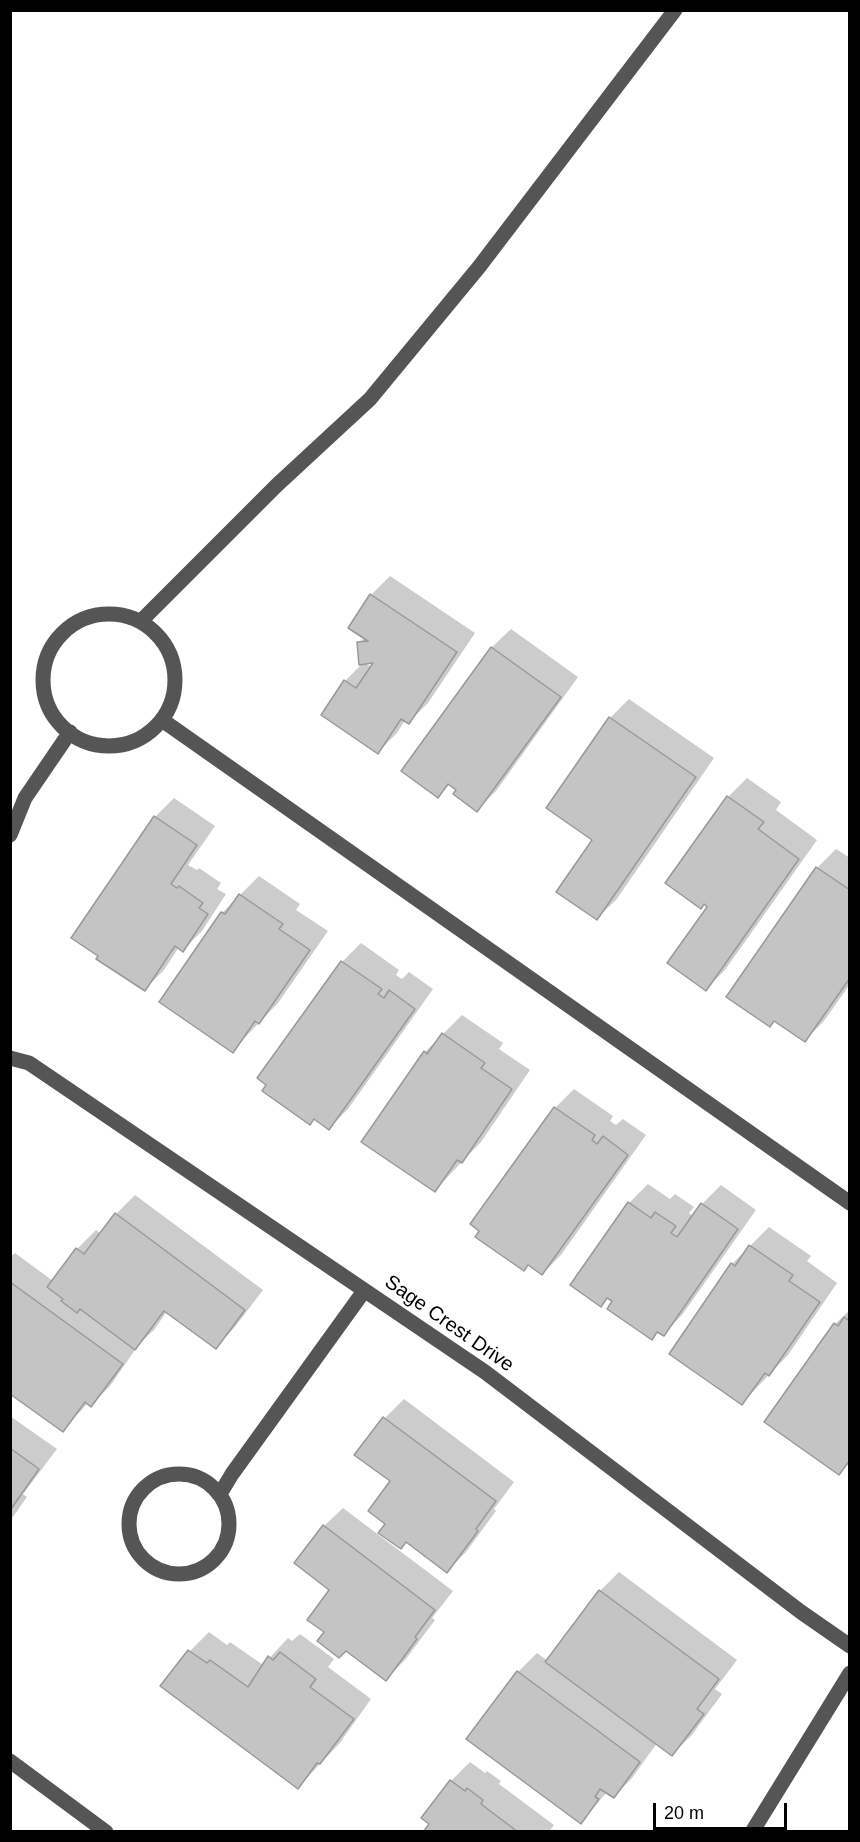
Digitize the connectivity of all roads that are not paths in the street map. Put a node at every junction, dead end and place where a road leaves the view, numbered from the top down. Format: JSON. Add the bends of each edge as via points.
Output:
{"nodes":[{"id":1,"x":675,"y":10,"type":"edge"},
{"id":2,"x":141,"y":621,"type":"junction"},
{"id":3,"x":162,"y":720,"type":"junction"},
{"id":4,"x":70,"y":732,"type":"junction"},
{"id":5,"x":10,"y":835,"type":"edge"},
{"id":6,"x":10,"y":1058,"type":"edge"},
{"id":7,"x":849,"y":1203,"type":"edge"},
{"id":8,"x":364,"y":1291,"type":"junction"},
{"id":9,"x":220,"y":1494,"type":"junction"},
{"id":10,"x":849,"y":1646,"type":"edge"},
{"id":11,"x":849,"y":1673,"type":"edge"},
{"id":12,"x":10,"y":1761,"type":"edge"},
{"id":13,"x":106,"y":1832,"type":"edge"},
{"id":14,"x":752,"y":1832,"type":"edge"}],
"edges":[{"from":1,"to":2,"type":"street","via":[[479,267],[370,399]]},
{"from":2,"to":3,"type":"street","via":[[171,655],[176,678],[173,700]]},
{"from":2,"to":4,"type":"street","via":[[118,614],[97,614],[69,627],[49,650],[43,670],[44,691],[50,711],[62,728]]},
{"from":3,"to":4,"type":"street","via":[[150,733],[116,747],[97,746]]},
{"from":3,"to":7,"type":"street"},
{"from":4,"to":5,"type":"street","via":[[25,798]]},
{"from":6,"to":8,"type":"street","name":"Sage Crest Drive","via":[[29,1063]]},
{"from":8,"to":9,"type":"street"},
{"from":8,"to":10,"type":"street","name":"Sage Crest Drive","via":[[485,1372]]},
{"from":9,"to":9,"type":"street","via":[[208,1482],[176,1474],[145,1487],[130,1517],[130,1535],[137,1551],[149,1564],[182,1574],[214,1560],[225,1545],[229,1528]]},
{"from":11,"to":14,"type":"street"},
{"from":12,"to":13,"type":"street"}]}
